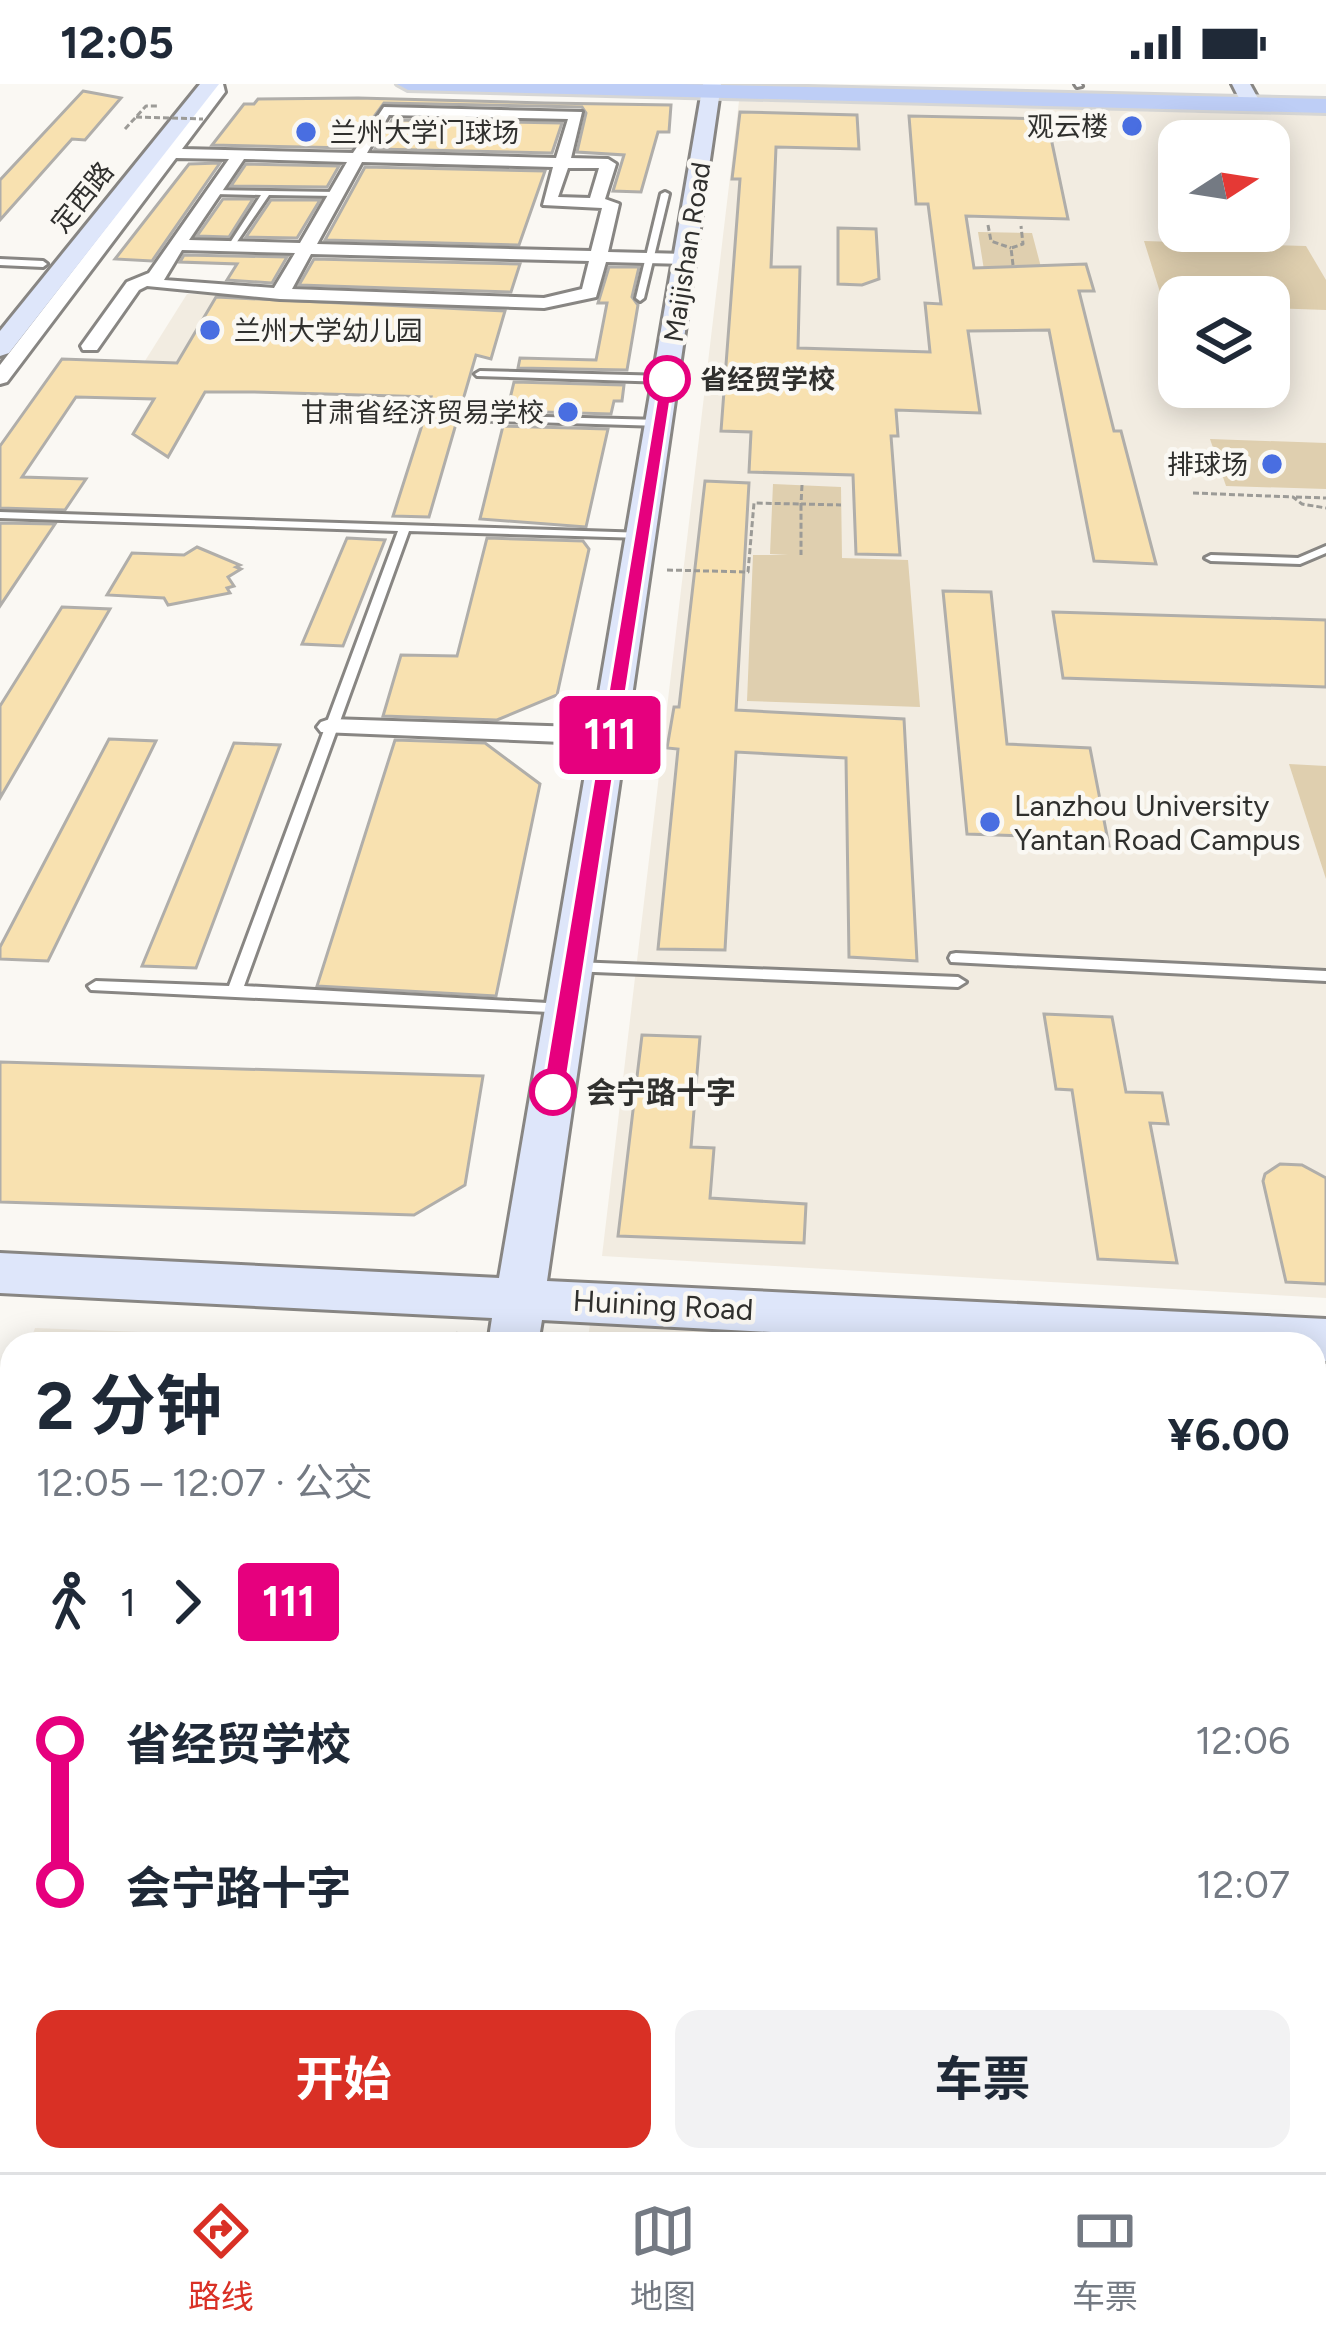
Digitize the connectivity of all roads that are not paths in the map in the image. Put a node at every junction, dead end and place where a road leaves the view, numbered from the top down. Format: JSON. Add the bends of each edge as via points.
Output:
{"nodes":[{"id":1,"x":196,"y":84,"type":"edge"},
{"id":2,"x":213,"y":84,"type":"edge"},
{"id":3,"x":408,"y":84,"type":"edge"},
{"id":4,"x":976,"y":84,"type":"edge"},
{"id":5,"x":1078,"y":85,"type":"edge"},
{"id":6,"x":712,"y":88,"type":"edge"},
{"id":7,"x":1326,"y":90,"type":"edge"},
{"id":8,"x":1245,"y":92,"type":"edge"},
{"id":9,"x":1326,"y":106,"type":"edge"},
{"id":10,"x":443,"y":136,"type":"junction"},
{"id":11,"x":505,"y":138,"type":"junction"},
{"id":12,"x":171,"y":152,"type":"junction"},
{"id":13,"x":240,"y":154,"type":"junction"},
{"id":14,"x":357,"y":158,"type":"junction"},
{"id":15,"x":566,"y":163,"type":"junction"},
{"id":16,"x":215,"y":192,"type":"junction"},
{"id":17,"x":266,"y":193,"type":"junction"},
{"id":18,"x":336,"y":194,"type":"junction"},
{"id":19,"x":664,"y":194,"type":"dead end"},
{"id":20,"x":596,"y":203,"type":"junction"},
{"id":21,"x":180,"y":245,"type":"junction"},
{"id":22,"x":232,"y":246,"type":"junction"},
{"id":23,"x":306,"y":248,"type":"junction"},
{"id":24,"x":600,"y":256,"type":"junction"},
{"id":25,"x":649,"y":258,"type":"junction"},
{"id":26,"x":686,"y":259,"type":"junction"},
{"id":27,"x":0,"y":262,"type":"edge"},
{"id":28,"x":43,"y":263,"type":"junction"},
{"id":29,"x":359,"y":273,"type":"junction"},
{"id":30,"x":155,"y":278,"type":"junction"},
{"id":31,"x":280,"y":294,"type":"junction"},
{"id":32,"x":640,"y":298,"type":"dead end"},
{"id":33,"x":0,"y":314,"type":"edge"},
{"id":34,"x":90,"y":346,"type":"dead end"},
{"id":35,"x":0,"y":348,"type":"edge"},
{"id":36,"x":481,"y":374,"type":"dead end"},
{"id":37,"x":0,"y":378,"type":"edge"},
{"id":38,"x":667,"y":379,"type":"junction"},
{"id":39,"x":470,"y":418,"type":"dead end"},
{"id":40,"x":660,"y":424,"type":"junction"},
{"id":41,"x":0,"y":515,"type":"edge"},
{"id":42,"x":405,"y":528,"type":"junction"},
{"id":43,"x":1326,"y":549,"type":"edge"},
{"id":44,"x":639,"y":552,"type":"junction"},
{"id":45,"x":1211,"y":558,"type":"dead end"},
{"id":46,"x":330,"y":727,"type":"junction"},
{"id":47,"x":610,"y":736,"type":"junction"},
{"id":48,"x":956,"y":958,"type":"dead end"},
{"id":49,"x":573,"y":967,"type":"junction"},
{"id":50,"x":1326,"y":976,"type":"edge"},
{"id":51,"x":958,"y":982,"type":"dead end"},
{"id":52,"x":96,"y":986,"type":"dead end"},
{"id":53,"x":236,"y":991,"type":"junction"},
{"id":54,"x":566,"y":1009,"type":"junction"},
{"id":55,"x":0,"y":1273,"type":"edge"},
{"id":56,"x":517,"y":1321,"type":"edge"},
{"id":57,"x":985,"y":1332,"type":"edge"}],
"edges":[{"from":1,"to":28,"type":"street","name":"定西路"},
{"from":2,"to":12,"type":"street","via":[[218,92]]},
{"from":2,"to":35,"type":"street","name":"定西路"},
{"from":3,"to":6,"type":"main road"},
{"from":4,"to":5,"type":"main road"},
{"from":5,"to":8,"type":"main road"},
{"from":6,"to":8,"type":"main road"},
{"from":6,"to":26,"type":"street","name":"Maijishan Road"},
{"from":7,"to":8,"type":"main road"},
{"from":8,"to":9,"type":"main road"},
{"from":10,"to":11,"type":"street"},
{"from":10,"to":11,"type":"street"},
{"from":10,"to":14,"type":"street"},
{"from":10,"to":14,"type":"street","via":[[384,111]]},
{"from":11,"to":15,"type":"street"},
{"from":11,"to":15,"type":"street","via":[[578,116]]},
{"from":12,"to":13,"type":"street"},
{"from":12,"to":37,"type":"street"},
{"from":13,"to":14,"type":"street"},
{"from":13,"to":16,"type":"street"},
{"from":14,"to":18,"type":"street"},
{"from":15,"to":20,"type":"street","via":[[608,164]]},
{"from":15,"to":20,"type":"street","via":[[549,202]]},
{"from":16,"to":17,"type":"lane"},
{"from":16,"to":21,"type":"street"},
{"from":17,"to":18,"type":"lane"},
{"from":17,"to":22,"type":"lane"},
{"from":18,"to":23,"type":"street"},
{"from":19,"to":25,"type":"lane"},
{"from":20,"to":24,"type":"street","via":[[610,204]]},
{"from":21,"to":22,"type":"street"},
{"from":21,"to":30,"type":"street"},
{"from":22,"to":23,"type":"street"},
{"from":23,"to":29,"type":"street"},
{"from":23,"to":31,"type":"street"},
{"from":24,"to":25,"type":"street"},
{"from":24,"to":29,"type":"street"},
{"from":24,"to":29,"type":"street","via":[[590,293],[567,300]]},
{"from":25,"to":26,"type":"street"},
{"from":25,"to":32,"type":"lane"},
{"from":26,"to":38,"type":"street","name":"Maijishan Road"},
{"from":27,"to":28,"type":"lane"},
{"from":28,"to":33,"type":"street","name":"定西路"},
{"from":29,"to":31,"type":"street"},
{"from":30,"to":31,"type":"street","via":[[163,289]]},
{"from":30,"to":34,"type":"street","via":[[134,286]]},
{"from":36,"to":38,"type":"lane"},
{"from":38,"to":40,"type":"street","name":"Maijishan Road"},
{"from":39,"to":40,"type":"lane"},
{"from":40,"to":44,"type":"street","name":"Maijishan Road"},
{"from":41,"to":42,"type":"lane"},
{"from":42,"to":44,"type":"lane"},
{"from":42,"to":46,"type":"lane"},
{"from":43,"to":45,"type":"lane","via":[[1300,561]]},
{"from":44,"to":47,"type":"street","name":"Maijishan Road"},
{"from":46,"to":47,"type":"street"},
{"from":46,"to":53,"type":"lane"},
{"from":47,"to":49,"type":"street","name":"Maijishan Road"},
{"from":48,"to":50,"type":"lane"},
{"from":49,"to":51,"type":"lane"},
{"from":49,"to":54,"type":"street","name":"Maijishan Road"},
{"from":52,"to":53,"type":"lane"},
{"from":53,"to":54,"type":"lane"},
{"from":54,"to":56,"type":"street","name":"Maijishan Road"},
{"from":55,"to":56,"type":"street","name":"Huining Road"},
{"from":56,"to":57,"type":"street","name":"Huining Road"}]}
